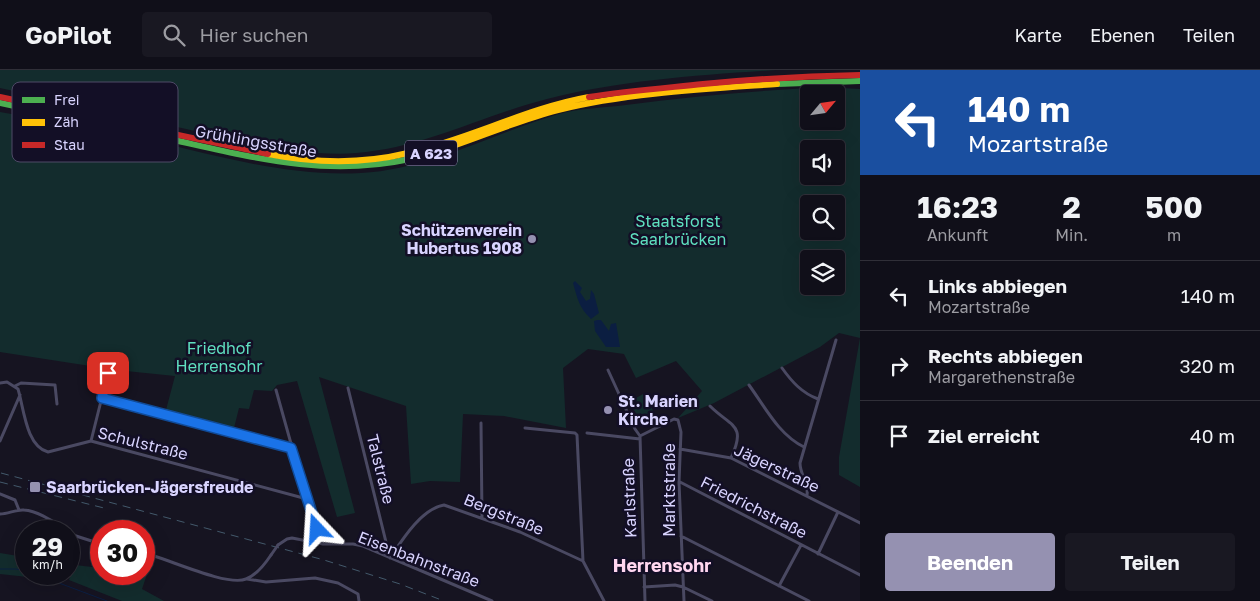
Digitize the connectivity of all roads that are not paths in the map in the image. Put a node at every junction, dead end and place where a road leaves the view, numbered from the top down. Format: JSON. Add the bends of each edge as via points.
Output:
{"nodes":[{"id":1,"x":860,"y":75,"type":"edge"},
{"id":2,"x":860,"y":81,"type":"edge"},
{"id":3,"x":178,"y":135,"type":"edge"},
{"id":4,"x":178,"y":141,"type":"edge"},
{"id":5,"x":836,"y":340,"type":"dead end"},
{"id":6,"x":782,"y":368,"type":"dead end"},
{"id":7,"x":608,"y":370,"type":"dead end"},
{"id":8,"x":108,"y":373,"type":"dead end"},
{"id":9,"x":0,"y":382,"type":"edge"},
{"id":10,"x":749,"y":385,"type":"dead end"},
{"id":11,"x":15,"y":386,"type":"junction"},
{"id":12,"x":348,"y":388,"type":"dead end"},
{"id":13,"x":276,"y":390,"type":"dead end"},
{"id":14,"x":20,"y":394,"type":"junction"},
{"id":15,"x":102,"y":398,"type":"junction"},
{"id":16,"x":818,"y":399,"type":"junction"},
{"id":17,"x":56,"y":404,"type":"dead end"},
{"id":18,"x":710,"y":406,"type":"dead end"},
{"id":19,"x":482,"y":423,"type":"dead end"},
{"id":20,"x":525,"y":428,"type":"dead end"},
{"id":21,"x":587,"y":433,"type":"dead end"},
{"id":22,"x":640,"y":438,"type":"junction"},
{"id":23,"x":0,"y":441,"type":"edge"},
{"id":24,"x":91,"y":441,"type":"junction"},
{"id":25,"x":804,"y":447,"type":"junction"},
{"id":26,"x":291,"y":448,"type":"junction"},
{"id":27,"x":680,"y":449,"type":"junction"},
{"id":28,"x":731,"y":458,"type":"junction"},
{"id":29,"x":680,"y":482,"type":"junction"},
{"id":30,"x":0,"y":494,"type":"edge"},
{"id":31,"x":807,"y":495,"type":"junction"},
{"id":32,"x":307,"y":499,"type":"junction"},
{"id":33,"x":19,"y":510,"type":"junction"},
{"id":34,"x":838,"y":512,"type":"junction"},
{"id":35,"x":0,"y":514,"type":"edge"},
{"id":36,"x":482,"y":517,"type":"junction"},
{"id":37,"x":49,"y":520,"type":"edge"},
{"id":38,"x":860,"y":523,"type":"edge"},
{"id":39,"x":681,"y":536,"type":"junction"},
{"id":40,"x":323,"y":544,"type":"junction"},
{"id":41,"x":801,"y":545,"type":"junction"},
{"id":42,"x":818,"y":554,"type":"junction"},
{"id":43,"x":385,"y":555,"type":"junction"},
{"id":44,"x":155,"y":557,"type":"edge"},
{"id":45,"x":390,"y":558,"type":"junction"},
{"id":46,"x":583,"y":561,"type":"junction"},
{"id":47,"x":860,"y":575,"type":"edge"},
{"id":48,"x":247,"y":579,"type":"junction"},
{"id":49,"x":779,"y":586,"type":"junction"},
{"id":50,"x":644,"y":587,"type":"junction"},
{"id":51,"x":683,"y":587,"type":"junction"},
{"id":52,"x":359,"y":601,"type":"edge"},
{"id":53,"x":492,"y":601,"type":"edge"},
{"id":54,"x":604,"y":601,"type":"edge"},
{"id":55,"x":645,"y":601,"type":"edge"},
{"id":56,"x":684,"y":601,"type":"edge"},
{"id":57,"x":712,"y":601,"type":"edge"},
{"id":58,"x":809,"y":601,"type":"edge"}],
"edges":[{"from":1,"to":3,"type":"highway","number":"A 623","via":[[745,80],[598,96],[540,109],[426,149],[382,158],[339,161],[293,158]]},
{"from":2,"to":4,"type":"highway","name":"Grühlingsstraße","number":"A 623","via":[[746,86],[575,106],[522,120],[428,154],[384,164],[339,167],[292,164]]},
{"from":5,"to":16,"type":"street"},
{"from":6,"to":16,"type":"street","via":[[798,388]]},
{"from":7,"to":22,"type":"street","name":"Karlstraße"},
{"from":8,"to":15,"type":"street"},
{"from":9,"to":11,"type":"street"},
{"from":10,"to":25,"type":"street","via":[[792,441]]},
{"from":11,"to":14,"type":"street","name":"Schulstraße"},
{"from":11,"to":17,"type":"street","via":[[55,385]]},
{"from":12,"to":43,"type":"street","name":"Talstraße","via":[[386,542]]},
{"from":13,"to":26,"type":"street"},
{"from":14,"to":23,"type":"street"},
{"from":14,"to":24,"type":"street","name":"Schulstraße","via":[[28,431],[42,451]]},
{"from":15,"to":24,"type":"street"},
{"from":15,"to":26,"type":"street"},
{"from":16,"to":25,"type":"street"},
{"from":18,"to":28,"type":"street","via":[[738,434],[738,444]]},
{"from":19,"to":36,"type":"street"},
{"from":20,"to":46,"type":"street","via":[[575,432],[577,435]]},
{"from":21,"to":22,"type":"street","name":"Karlstraße"},
{"from":22,"to":27,"type":"street","name":"Marktstraße","via":[[674,419],[678,420]]},
{"from":22,"to":50,"type":"street","name":"Karlstraße"},
{"from":24,"to":32,"type":"street","name":"Schulstraße"},
{"from":25,"to":31,"type":"street","via":[[800,469],[808,487]]},
{"from":26,"to":32,"type":"street"},
{"from":27,"to":28,"type":"street","name":"Jägerstraße"},
{"from":27,"to":29,"type":"street","name":"Marktstraße"},
{"from":28,"to":31,"type":"street","name":"Jägerstraße"},
{"from":29,"to":39,"type":"street","name":"Marktstraße"},
{"from":29,"to":41,"type":"street","name":"Friedrichstraße"},
{"from":30,"to":33,"type":"street","via":[[14,500]]},
{"from":31,"to":34,"type":"street","name":"Jägerstraße"},
{"from":32,"to":40,"type":"street"},
{"from":33,"to":35,"type":"street"},
{"from":33,"to":37,"type":"street"},
{"from":34,"to":38,"type":"street","name":"Jägerstraße"},
{"from":34,"to":42,"type":"street","name":"Friedrichstraße"},
{"from":36,"to":45,"type":"street","name":"Bergstraße","via":[[444,505],[434,506]]},
{"from":36,"to":46,"type":"street","name":"Bergstraße"},
{"from":39,"to":49,"type":"street"},
{"from":39,"to":51,"type":"street","name":"Marktstraße"},
{"from":40,"to":43,"type":"street","name":"Eisenbahnstraße","via":[[353,544]]},
{"from":40,"to":48,"type":"street","name":"Eisenbahnstraße","bridge":true,"via":[[287,539],[278,545],[265,565]]},
{"from":41,"to":42,"type":"street","name":"Friedrichstraße"},
{"from":41,"to":49,"type":"street"},
{"from":42,"to":47,"type":"street","name":"Friedrichstraße"},
{"from":43,"to":45,"type":"street","name":"Eisenbahnstraße"},
{"from":44,"to":48,"type":"street","via":[[212,576]]},
{"from":45,"to":53,"type":"street","name":"Eisenbahnstraße"},
{"from":46,"to":54,"type":"street"},
{"from":48,"to":52,"type":"street","via":[[282,581],[315,578],[338,583],[358,594]]},
{"from":49,"to":58,"type":"street"},
{"from":50,"to":51,"type":"street"},
{"from":50,"to":55,"type":"street","name":"Karlstraße"},
{"from":51,"to":56,"type":"street","name":"Marktstraße"},
{"from":51,"to":57,"type":"street"}]}
